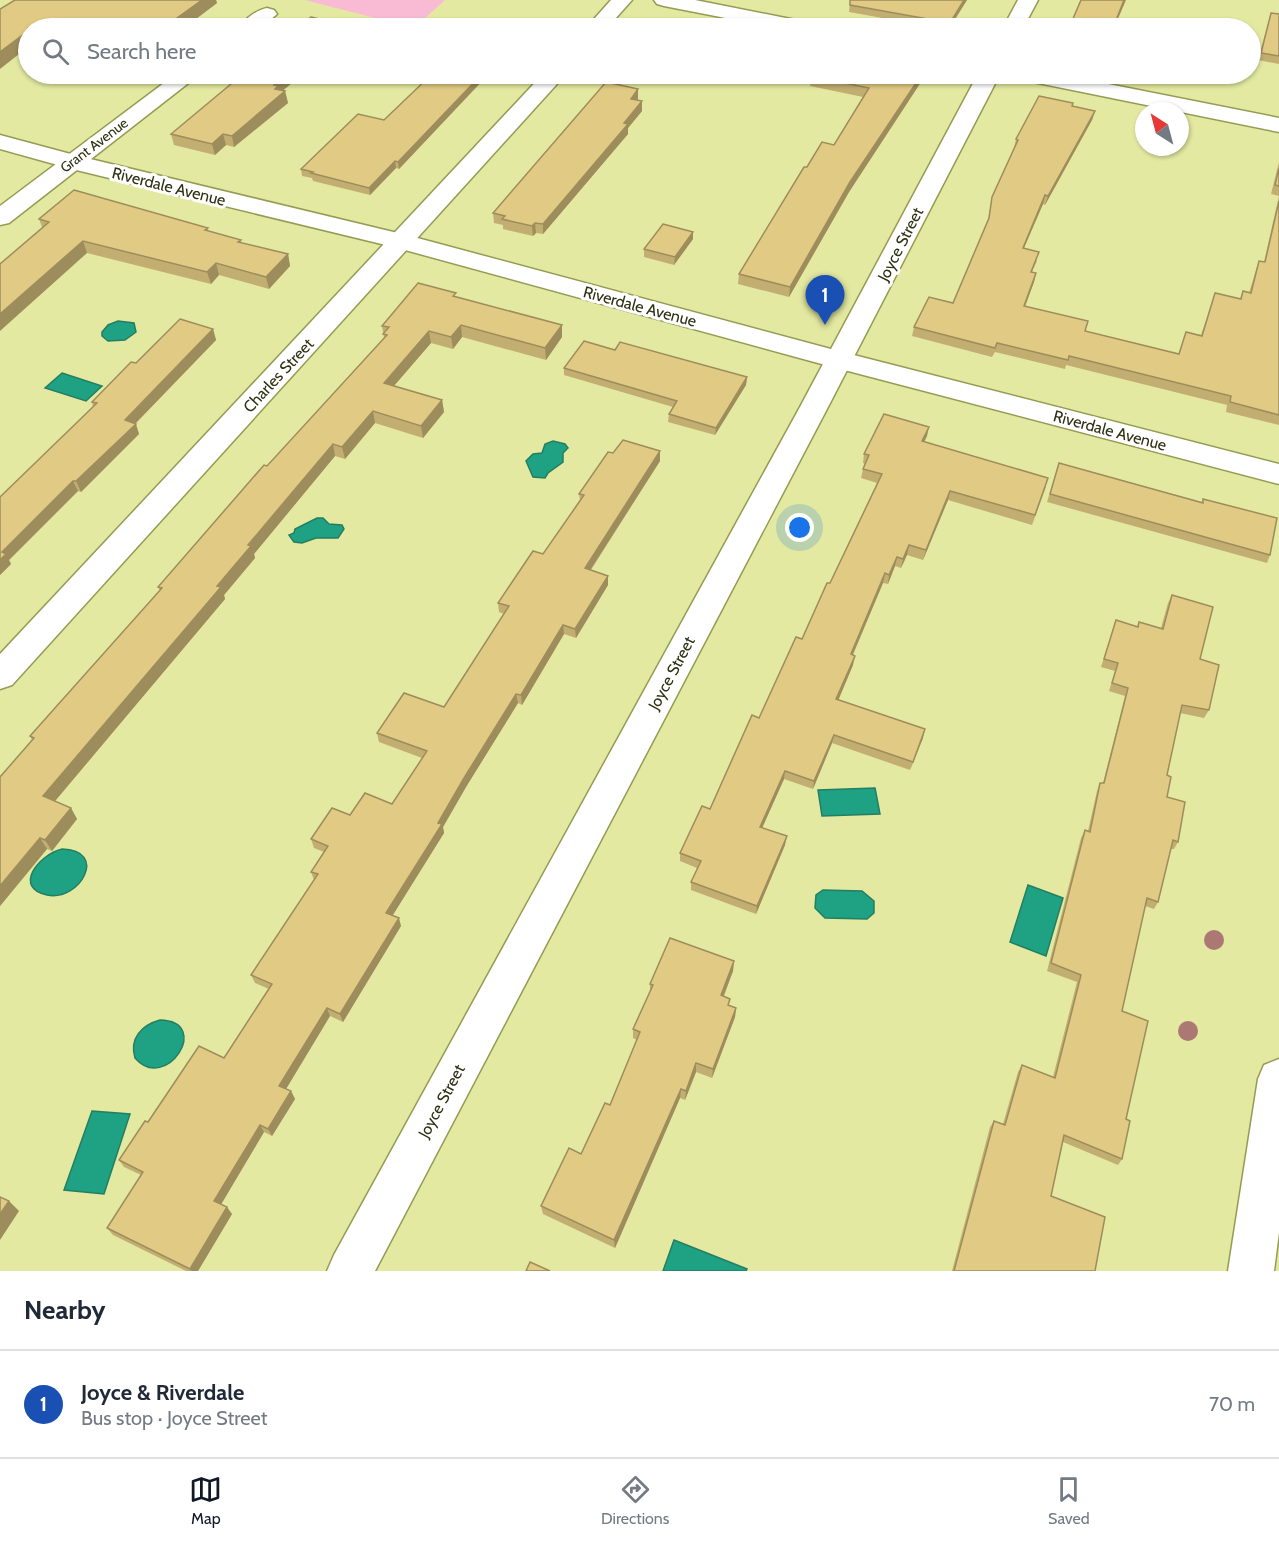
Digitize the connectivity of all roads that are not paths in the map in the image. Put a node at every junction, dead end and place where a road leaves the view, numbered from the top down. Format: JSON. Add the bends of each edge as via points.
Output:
{"nodes":[{"id":1,"x":622,"y":0,"type":"edge"},
{"id":2,"x":664,"y":0,"type":"edge"},
{"id":3,"x":1028,"y":0,"type":"edge"},
{"id":4,"x":267,"y":14,"type":"dead end"},
{"id":5,"x":262,"y":18,"type":"edge"},
{"id":6,"x":605,"y":18,"type":"edge"},
{"id":7,"x":755,"y":18,"type":"edge"},
{"id":8,"x":1018,"y":18,"type":"edge"},
{"id":9,"x":176,"y":84,"type":"edge"},
{"id":10,"x":546,"y":84,"type":"edge"},
{"id":11,"x":984,"y":84,"type":"edge"},
{"id":12,"x":1077,"y":84,"type":"edge"},
{"id":13,"x":1279,"y":125,"type":"edge"},
{"id":14,"x":0,"y":142,"type":"edge"},
{"id":15,"x":72,"y":162,"type":"junction"},
{"id":16,"x":0,"y":218,"type":"edge"},
{"id":17,"x":401,"y":241,"type":"junction"},
{"id":18,"x":839,"y":360,"type":"junction"},
{"id":19,"x":1279,"y":474,"type":"edge"},
{"id":20,"x":0,"y":676,"type":"edge"},
{"id":21,"x":1277,"y":1104,"type":"edge"},
{"id":22,"x":350,"y":1271,"type":"edge"},
{"id":23,"x":1251,"y":1271,"type":"edge"}],
"edges":[{"from":1,"to":6,"type":"street"},
{"from":2,"to":7,"type":"street"},
{"from":3,"to":8,"type":"street"},
{"from":4,"to":5,"type":"street"},
{"from":9,"to":15,"type":"street","name":"Grant Avenue"},
{"from":10,"to":17,"type":"street","name":"Charles Street"},
{"from":11,"to":18,"type":"street","name":"Joyce Street"},
{"from":12,"to":13,"type":"street"},
{"from":14,"to":15,"type":"street","name":"Riverdale Avenue"},
{"from":15,"to":16,"type":"street","name":"Grant Avenue"},
{"from":15,"to":17,"type":"street","name":"Riverdale Avenue"},
{"from":17,"to":18,"type":"street","name":"Riverdale Avenue"},
{"from":17,"to":20,"type":"street","name":"Charles Street"},
{"from":18,"to":19,"type":"street","name":"Riverdale Avenue"},
{"from":18,"to":22,"type":"street","name":"Joyce Street"},
{"from":21,"to":23,"type":"street"}]}
